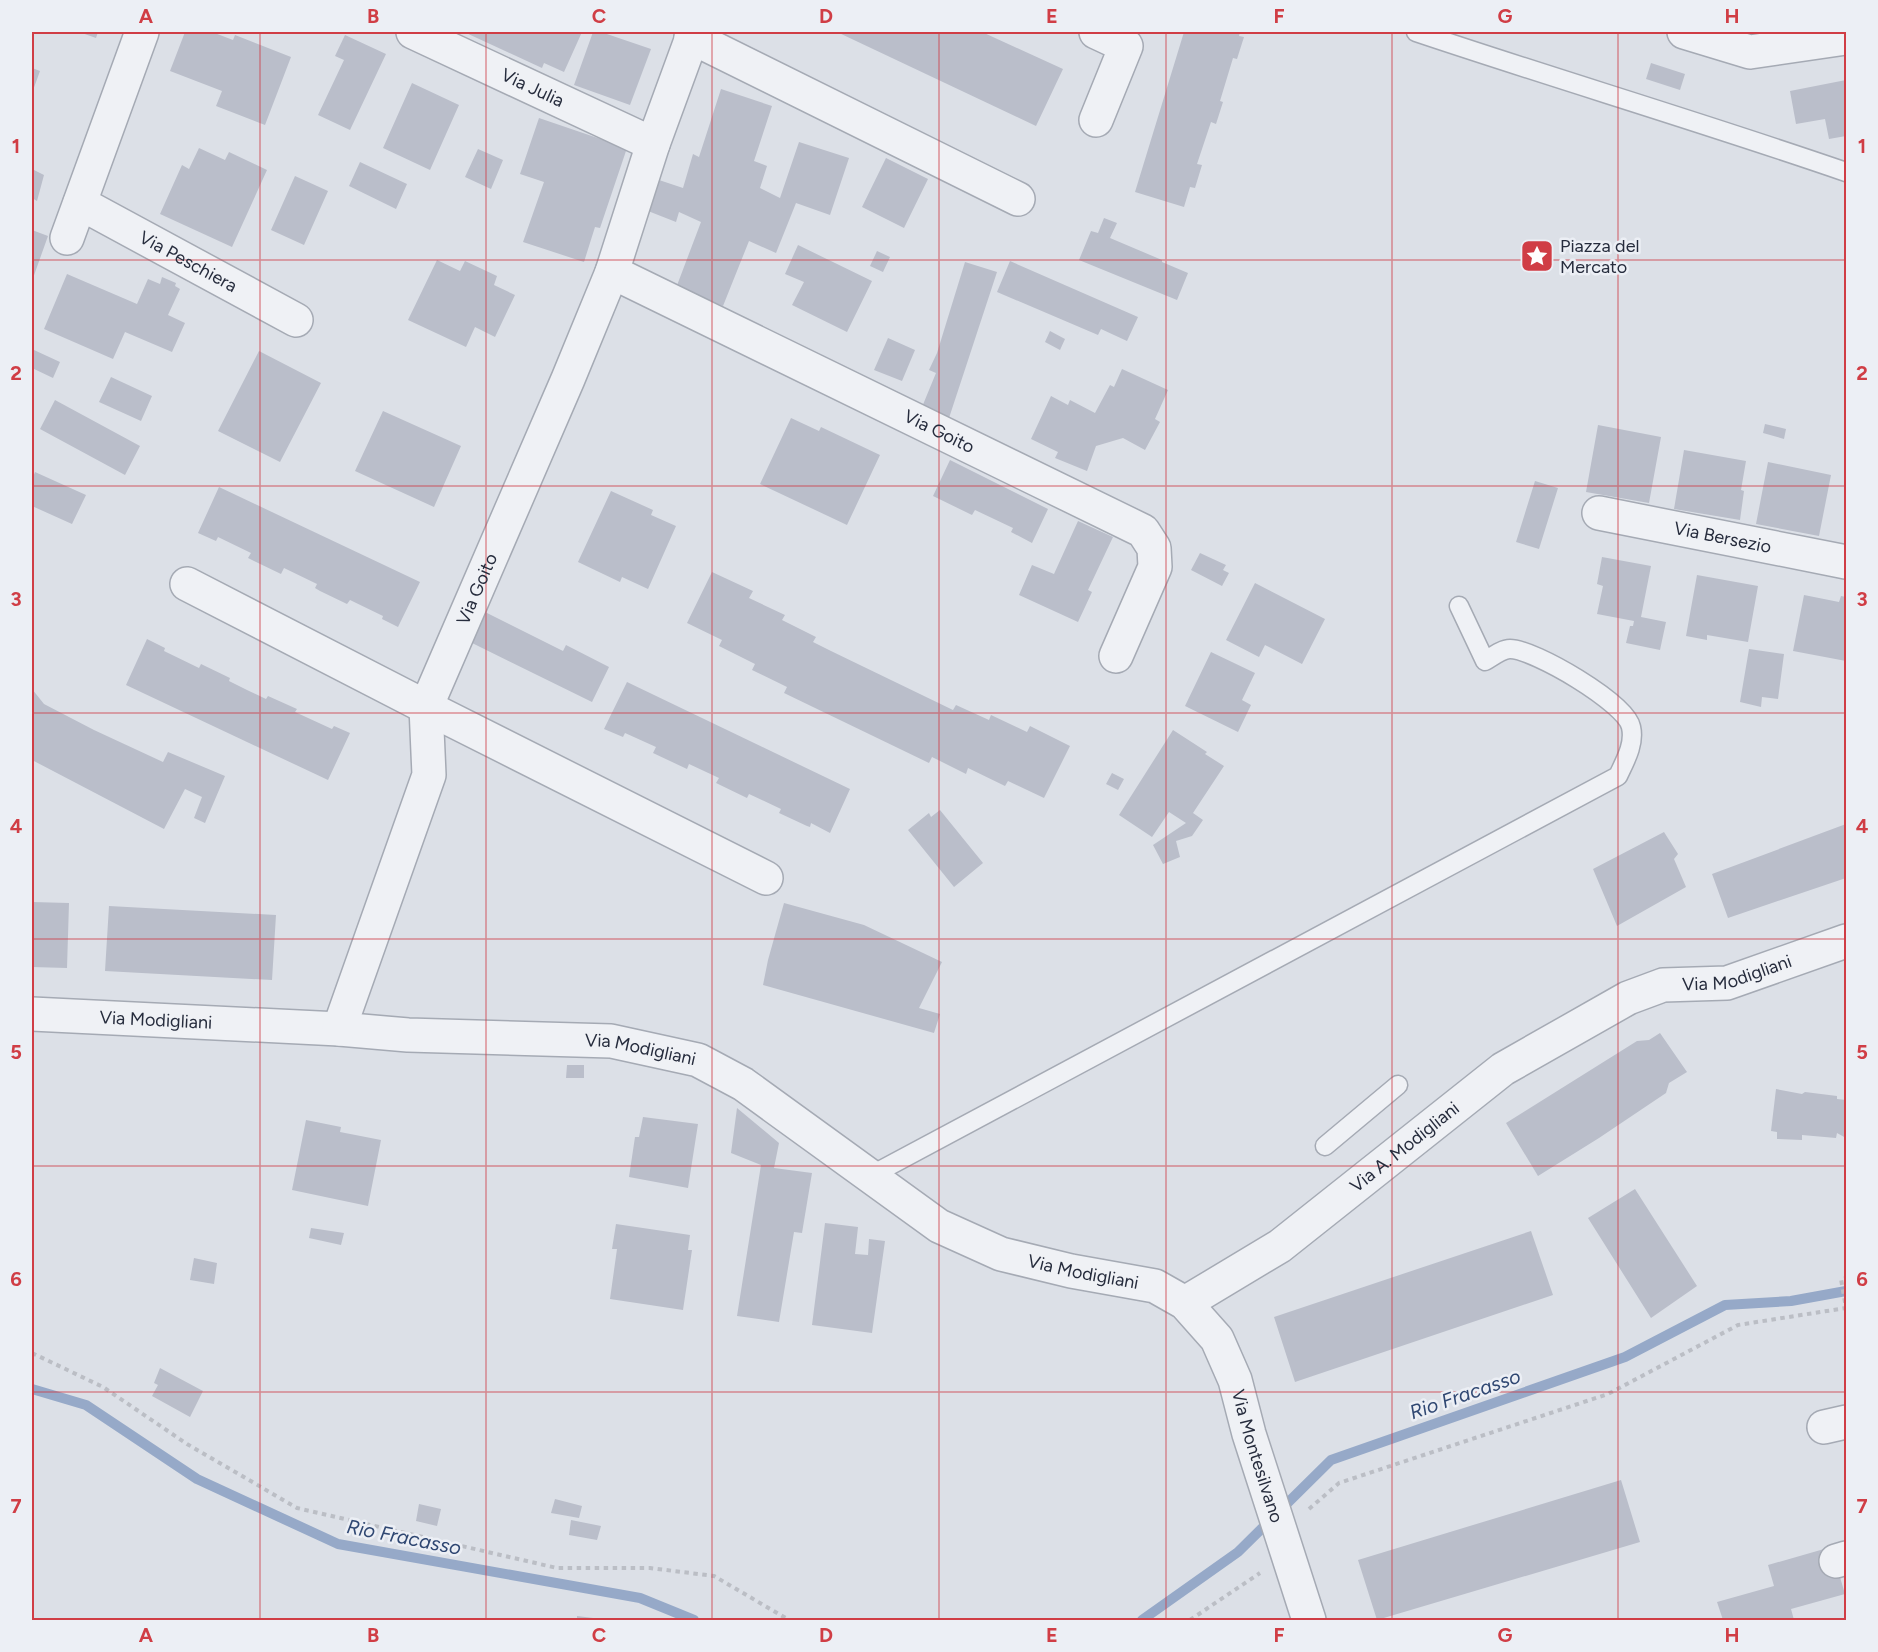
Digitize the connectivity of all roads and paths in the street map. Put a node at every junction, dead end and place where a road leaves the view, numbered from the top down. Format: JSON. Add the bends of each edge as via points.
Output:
{"nodes":[{"id":1,"x":142,"y":32,"type":"edge"},
{"id":2,"x":413,"y":32,"type":"edge"},
{"id":3,"x":1096,"y":32,"type":"edge"},
{"id":4,"x":1416,"y":32,"type":"edge"},
{"id":5,"x":1684,"y":32,"type":"edge"},
{"id":6,"x":692,"y":34,"type":"edge"},
{"id":7,"x":1846,"y":38,"type":"edge"},
{"id":8,"x":1096,"y":120,"type":"dead end"},
{"id":9,"x":653,"y":144,"type":"junction"},
{"id":10,"x":1846,"y":172,"type":"edge"},
{"id":11,"x":1018,"y":199,"type":"dead end"},
{"id":12,"x":80,"y":203,"type":"junction"},
{"id":13,"x":67,"y":238,"type":"dead end"},
{"id":14,"x":612,"y":273,"type":"junction"},
{"id":15,"x":296,"y":320,"type":"dead end"},
{"id":16,"x":1599,"y":513,"type":"dead end"},
{"id":17,"x":1846,"y":562,"type":"edge"},
{"id":18,"x":187,"y":584,"type":"dead end"},
{"id":19,"x":1459,"y":606,"type":"dead end"},
{"id":20,"x":1116,"y":656,"type":"dead end"},
{"id":21,"x":426,"y":707,"type":"junction"},
{"id":22,"x":766,"y":878,"type":"dead end"},
{"id":23,"x":1846,"y":942,"type":"edge"},
{"id":24,"x":1628,"y":998,"type":"joint"},
{"id":25,"x":32,"y":1014,"type":"edge"},
{"id":26,"x":339,"y":1029,"type":"junction"},
{"id":27,"x":1398,"y":1085,"type":"dead end"},
{"id":28,"x":1325,"y":1146,"type":"dead end"},
{"id":29,"x":870,"y":1176,"type":"junction"},
{"id":30,"x":1846,"y":1278,"type":"edge"},
{"id":31,"x":1185,"y":1304,"type":"junction"},
{"id":32,"x":32,"y":1353,"type":"edge"},
{"id":33,"x":1288,"y":1554,"type":"junction"},
{"id":34,"x":789,"y":1620,"type":"edge"},
{"id":35,"x":1190,"y":1620,"type":"edge"},
{"id":36,"x":1309,"y":1620,"type":"edge"}],
"edges":[{"from":1,"to":12,"type":"street"},
{"from":2,"to":9,"type":"street","name":"Via Julia"},
{"from":3,"to":8,"type":"street","via":[[1126,46]]},
{"from":4,"to":10,"type":"lane"},
{"from":5,"to":7,"type":"street","via":[[1750,52]]},
{"from":6,"to":9,"type":"street","name":"Via Goito"},
{"from":6,"to":11,"type":"street","name":"Via Goito"},
{"from":9,"to":14,"type":"street","name":"Via Goito"},
{"from":12,"to":13,"type":"street"},
{"from":12,"to":15,"type":"street","name":"Via Peschiera"},
{"from":14,"to":20,"type":"street","name":"Via Goito","via":[[1143,531],[1154,548],[1155,567]]},
{"from":14,"to":21,"type":"street","name":"Via Goito"},
{"from":16,"to":17,"type":"street","name":"Via Bersezio"},
{"from":18,"to":21,"type":"street"},
{"from":19,"to":29,"type":"lane","via":[[1485,660],[1508,649],[1532,653],[1607,698],[1621,711],[1631,726],[1630,749],[1618,776]]},
{"from":21,"to":22,"type":"street"},
{"from":21,"to":26,"type":"street","name":"Via Goito","via":[[429,775]]},
{"from":23,"to":24,"type":"street","name":"Via Modigliani","via":[[1727,983],[1663,985]]},
{"from":24,"to":31,"type":"street","name":"Via A. Modigliani","via":[[1503,1069],[1280,1246]]},
{"from":25,"to":26,"type":"street","name":"Via Modigliani"},
{"from":26,"to":29,"type":"street","name":"Via Modigliani","via":[[611,1041],[698,1060],[743,1084]]},
{"from":27,"to":28,"type":"lane"},
{"from":29,"to":31,"type":"street","name":"Via Modigliani","via":[[939,1226],[1001,1254],[1155,1286]]},
{"from":30,"to":33,"type":"path","via":[[1841,1279],[1846,1308],[1738,1325],[1608,1394],[1339,1483],[1297,1520]]},
{"from":31,"to":33,"type":"street","name":"Via Montesilvano","via":[[1217,1339],[1235,1380]]},
{"from":32,"to":34,"type":"path","via":[[103,1387],[187,1444],[297,1508],[557,1568],[650,1568],[714,1576]]},
{"from":33,"to":35,"type":"path"},
{"from":33,"to":36,"type":"street","name":"Via Montesilvano"}]}
